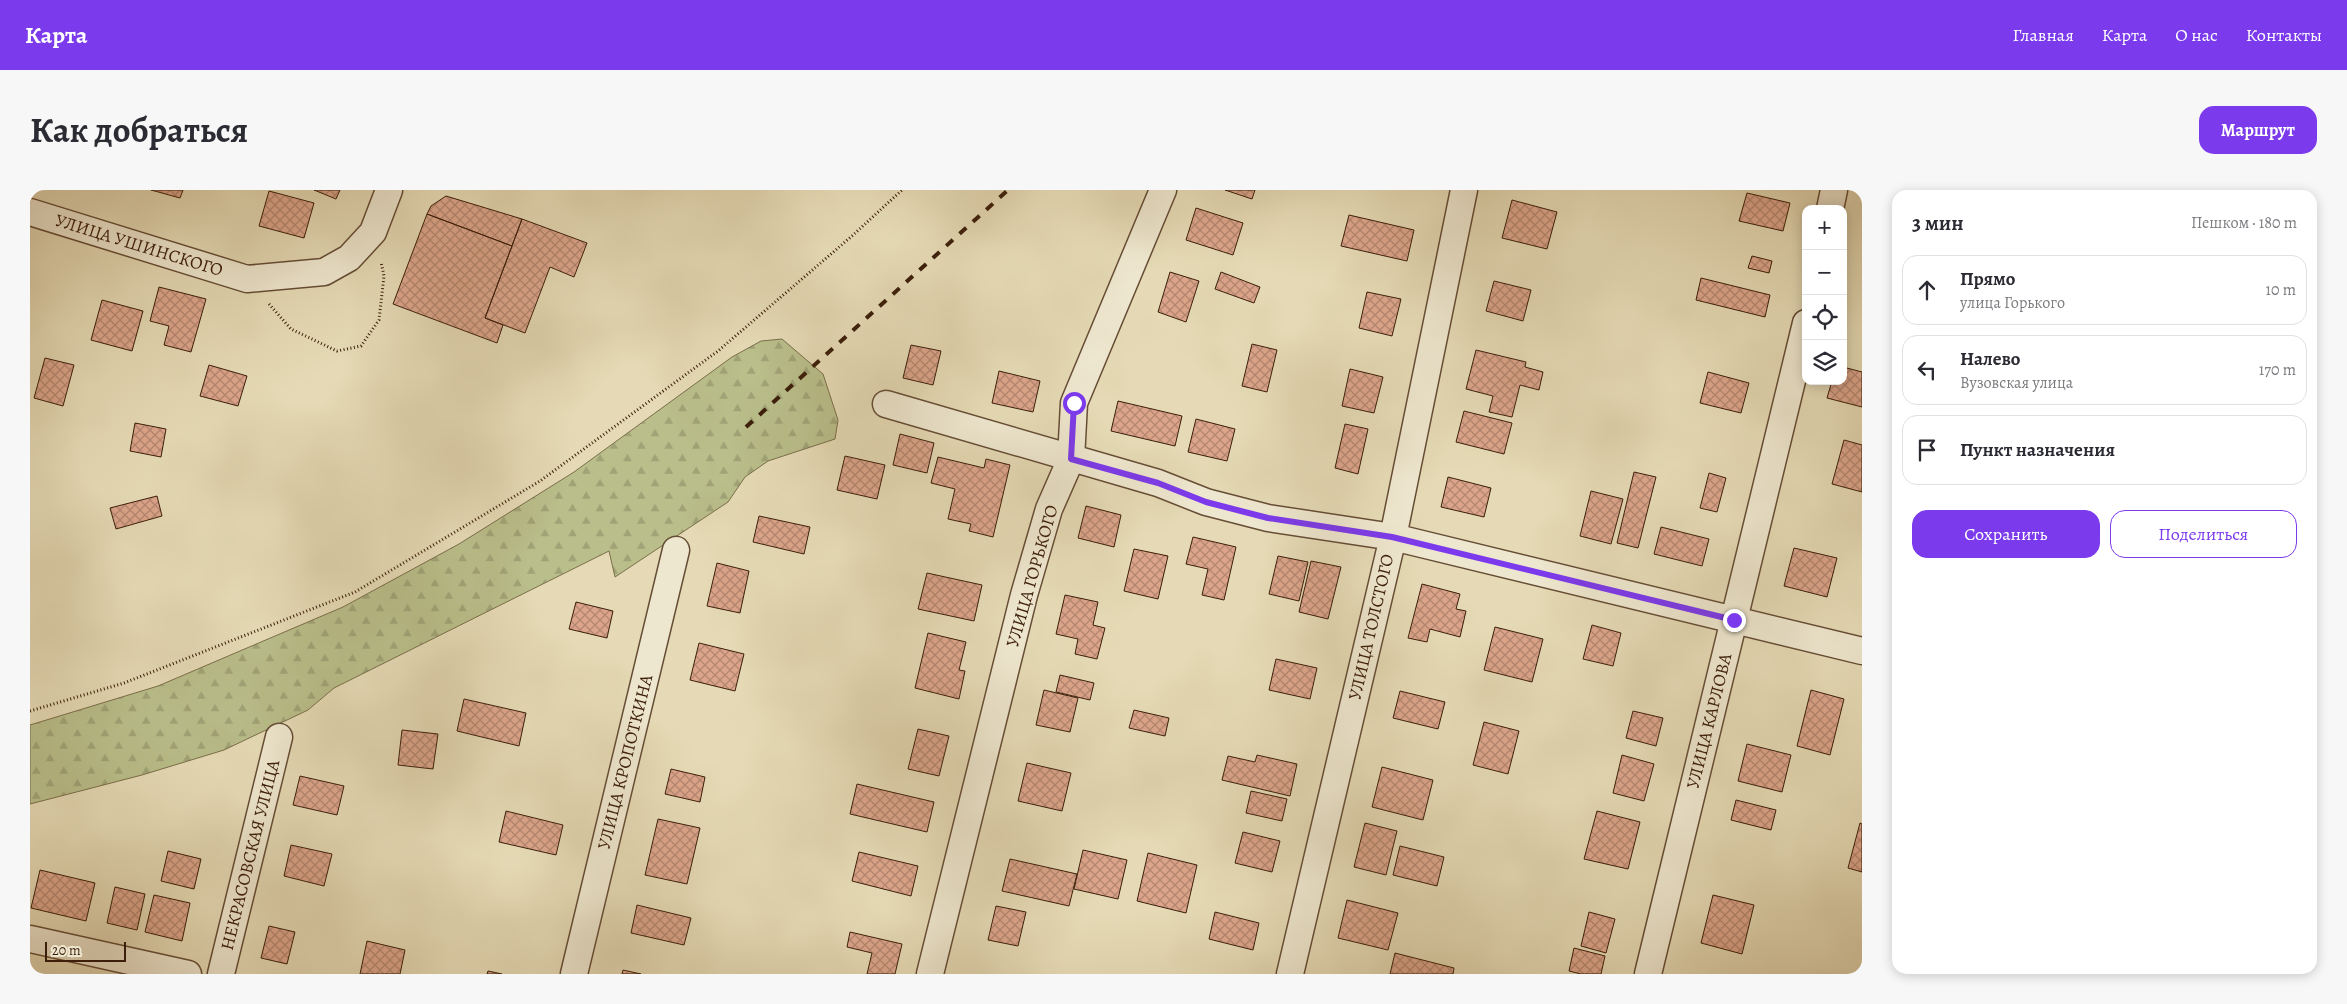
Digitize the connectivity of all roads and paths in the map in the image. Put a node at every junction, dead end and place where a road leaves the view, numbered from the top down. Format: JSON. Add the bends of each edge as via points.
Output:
{"nodes":[{"id":1,"x":33,"y":190,"type":"edge"},
{"id":2,"x":389,"y":190,"type":"edge"},
{"id":3,"x":902,"y":190,"type":"edge"},
{"id":4,"x":1163,"y":190,"type":"edge"},
{"id":5,"x":1464,"y":190,"type":"edge"},
{"id":6,"x":1834,"y":190,"type":"edge"},
{"id":7,"x":30,"y":198,"type":"edge"},
{"id":8,"x":1831,"y":205,"type":"edge"},
{"id":9,"x":30,"y":212,"type":"edge"},
{"id":10,"x":373,"y":232,"type":"junction"},
{"id":11,"x":247,"y":279,"type":"junction"},
{"id":12,"x":1802,"y":340,"type":"edge"},
{"id":13,"x":886,"y":404,"type":"dead end"},
{"id":14,"x":1071,"y":459,"type":"junction"},
{"id":15,"x":1392,"y":537,"type":"junction"},
{"id":16,"x":676,"y":550,"type":"dead end"},
{"id":17,"x":1734,"y":620,"type":"junction"},
{"id":18,"x":1862,"y":651,"type":"edge"},
{"id":19,"x":30,"y":711,"type":"edge"},
{"id":20,"x":279,"y":737,"type":"dead end"},
{"id":21,"x":30,"y":939,"type":"edge"},
{"id":22,"x":188,"y":974,"type":"edge"},
{"id":23,"x":221,"y":974,"type":"edge"},
{"id":24,"x":574,"y":974,"type":"edge"},
{"id":25,"x":930,"y":974,"type":"edge"},
{"id":26,"x":1290,"y":974,"type":"edge"},
{"id":27,"x":1648,"y":974,"type":"edge"}],
"edges":[{"from":1,"to":7,"type":"street"},
{"from":2,"to":10,"type":"street"},
{"from":3,"to":19,"type":"path","via":[[718,351],[540,481],[363,587],[124,683]]},
{"from":4,"to":14,"type":"street","name":"УЛИЦА ГОРЬКОГО","via":[[1074,403]]},
{"from":5,"to":15,"type":"street","name":"УЛИЦА ТОЛСТОГО"},
{"from":6,"to":8,"type":"street"},
{"from":9,"to":11,"type":"street","name":"УЛИЦА УШИНСКОГО"},
{"from":10,"to":11,"type":"street","via":[[349,258],[324,272]]},
{"from":10,"to":11,"type":"path","via":[[384,276],[379,320],[361,346],[337,351],[292,329]]},
{"from":12,"to":17,"type":"street","name":"УЛИЦА КАРЛОВА"},
{"from":13,"to":14,"type":"street"},
{"from":14,"to":15,"type":"street","via":[[1268,518]]},
{"from":14,"to":25,"type":"street","name":"УЛИЦА ГОРЬКОГО","via":[[1049,509],[1024,596]]},
{"from":15,"to":17,"type":"street"},
{"from":15,"to":26,"type":"street","name":"УЛИЦА ТОЛСТОГО"},
{"from":16,"to":24,"type":"street","name":"УЛИЦА КРОПОТКИНА"},
{"from":17,"to":18,"type":"street"},
{"from":17,"to":27,"type":"street","name":"УЛИЦА КАРЛОВА"},
{"from":20,"to":23,"type":"street","name":"НЕКРАСОВСКАЯ УЛИЦА"},
{"from":21,"to":22,"type":"street"}]}
